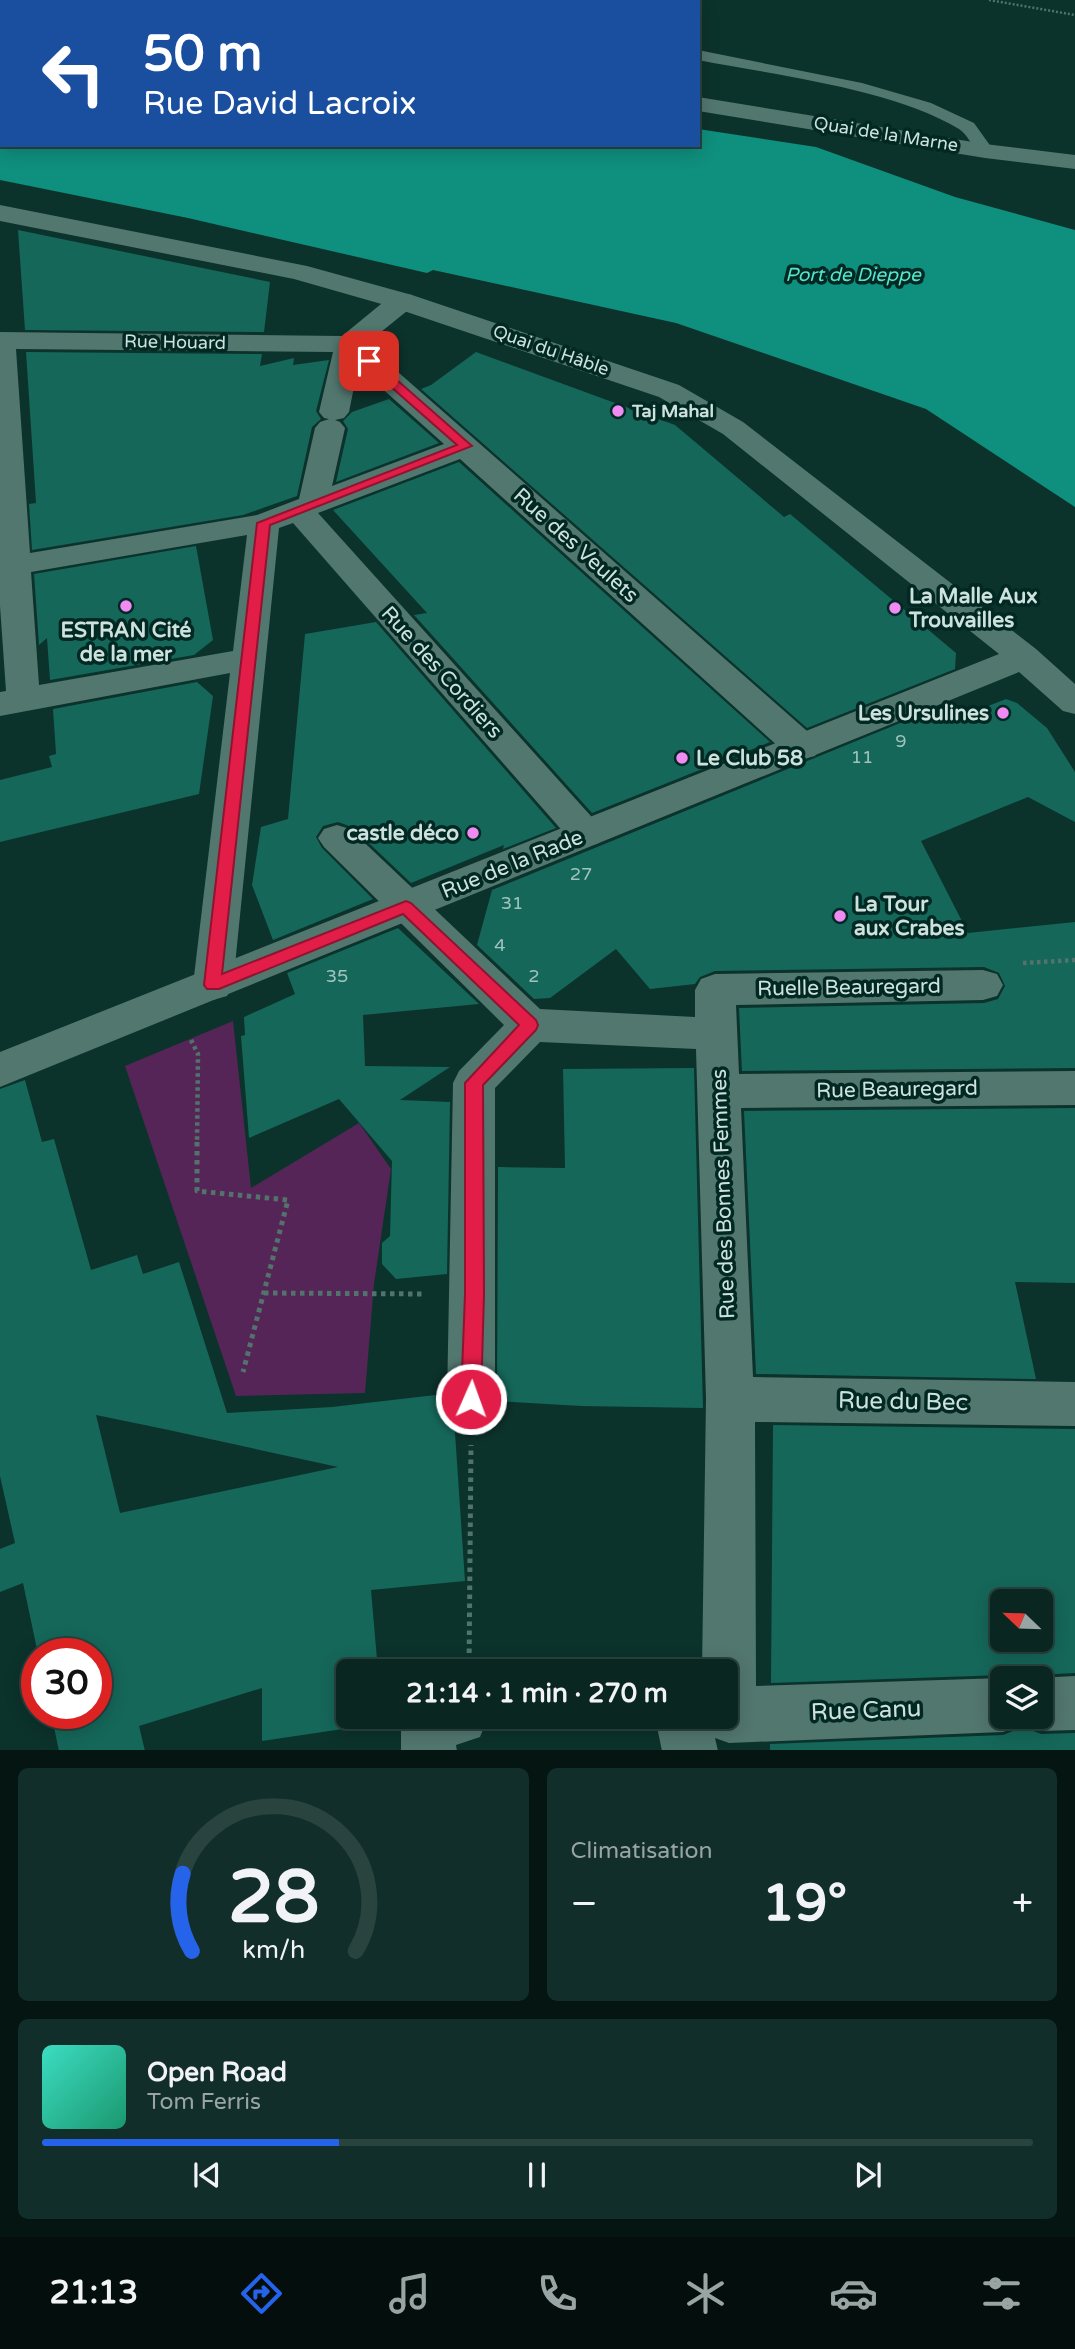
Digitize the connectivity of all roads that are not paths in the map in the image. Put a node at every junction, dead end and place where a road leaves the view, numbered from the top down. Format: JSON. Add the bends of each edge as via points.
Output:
{"nodes":[{"id":1,"x":700,"y":55,"type":"edge"},
{"id":2,"x":700,"y":104,"type":"edge"},
{"id":3,"x":987,"y":151,"type":"junction"},
{"id":4,"x":1075,"y":162,"type":"edge"},
{"id":5,"x":0,"y":212,"type":"edge"},
{"id":6,"x":402,"y":301,"type":"junction"},
{"id":7,"x":0,"y":340,"type":"edge"},
{"id":8,"x":349,"y":344,"type":"junction"},
{"id":9,"x":466,"y":446,"type":"junction"},
{"id":10,"x":305,"y":507,"type":"junction"},
{"id":11,"x":264,"y":523,"type":"junction"},
{"id":12,"x":14,"y":565,"type":"junction"},
{"id":13,"x":1024,"y":657,"type":"junction"},
{"id":14,"x":249,"y":659,"type":"junction"},
{"id":15,"x":13,"y":701,"type":"edge"},
{"id":16,"x":1075,"y":703,"type":"edge"},
{"id":17,"x":802,"y":747,"type":"junction"},
{"id":18,"x":586,"y":834,"type":"junction"},
{"id":19,"x":337,"y":838,"type":"dead end"},
{"id":20,"x":406,"y":907,"type":"junction"},
{"id":21,"x":213,"y":985,"type":"junction"},
{"id":22,"x":983,"y":985,"type":"dead end"},
{"id":23,"x":715,"y":990,"type":"joint"},
{"id":24,"x":530,"y":1025,"type":"junction"},
{"id":25,"x":717,"y":1034,"type":"junction"},
{"id":26,"x":0,"y":1070,"type":"edge"},
{"id":27,"x":1075,"y":1088,"type":"edge"},
{"id":28,"x":719,"y":1091,"type":"junction"},
{"id":29,"x":471,"y":1399,"type":"road end"},
{"id":30,"x":730,"y":1399,"type":"junction"},
{"id":31,"x":1075,"y":1404,"type":"edge"},
{"id":32,"x":712,"y":1659,"type":"edge"},
{"id":33,"x":1075,"y":1703,"type":"edge"},
{"id":34,"x":1053,"y":1704,"type":"edge"},
{"id":35,"x":990,"y":1706,"type":"edge"},
{"id":36,"x":738,"y":1722,"type":"edge"},
{"id":37,"x":428,"y":1729,"type":"edge"},
{"id":38,"x":429,"y":1750,"type":"edge"}],
"edges":[{"from":1,"to":3,"type":"lane","via":[[862,88],[925,107],[968,127]]},
{"from":2,"to":3,"type":"street","name":"Quai de la Marne"},
{"from":3,"to":4,"type":"street","name":"Quai de la Marne"},
{"from":5,"to":6,"type":"street","name":"Quai du Hâble","via":[[298,272]]},
{"from":6,"to":8,"type":"street"},
{"from":6,"to":13,"type":"street","name":"Quai du Hâble","via":[[669,391],[763,450]]},
{"from":7,"to":8,"type":"street","name":"Rue Houard"},
{"from":7,"to":12,"type":"street"},
{"from":8,"to":9,"type":"street","name":"Rue des Veulets"},
{"from":8,"to":10,"type":"street"},
{"from":9,"to":10,"type":"street"},
{"from":9,"to":17,"type":"street","name":"Rue des Veulets"},
{"from":10,"to":11,"type":"street"},
{"from":10,"to":18,"type":"street","name":"Rue des Cordiers","via":[[340,558]]},
{"from":11,"to":12,"type":"street"},
{"from":11,"to":14,"type":"street"},
{"from":12,"to":15,"type":"street","via":[[21,681]]},
{"from":13,"to":16,"type":"street","name":"Quai du Hâble"},
{"from":13,"to":17,"type":"street","name":"Rue de la Rade"},
{"from":14,"to":15,"type":"street"},
{"from":14,"to":21,"type":"street"},
{"from":17,"to":18,"type":"street","name":"Rue de la Rade"},
{"from":18,"to":20,"type":"street","name":"Rue de la Rade"},
{"from":19,"to":20,"type":"street"},
{"from":20,"to":21,"type":"street","name":"Rue de la Rade"},
{"from":20,"to":24,"type":"street"},
{"from":21,"to":26,"type":"street","name":"Rue de la Rade"},
{"from":22,"to":23,"type":"street","name":"Ruelle Beauregard"},
{"from":23,"to":25,"type":"street","name":"Rue des Bonnes Femmes"},
{"from":24,"to":25,"type":"street"},
{"from":24,"to":29,"type":"street","via":[[474,1083]]},
{"from":25,"to":28,"type":"street","name":"Rue des Bonnes Femmes"},
{"from":27,"to":28,"type":"street","name":"Rue Beauregard"},
{"from":28,"to":30,"type":"street","name":"Rue des Bonnes Femmes"},
{"from":30,"to":31,"type":"street","name":"Rue du Bec"},
{"from":30,"to":32,"type":"street","name":"Rue des Bonnes Femmes"},
{"from":33,"to":34,"type":"street"},
{"from":35,"to":36,"type":"street","name":"Rue Canu"},
{"from":37,"to":38,"type":"street"}]}
